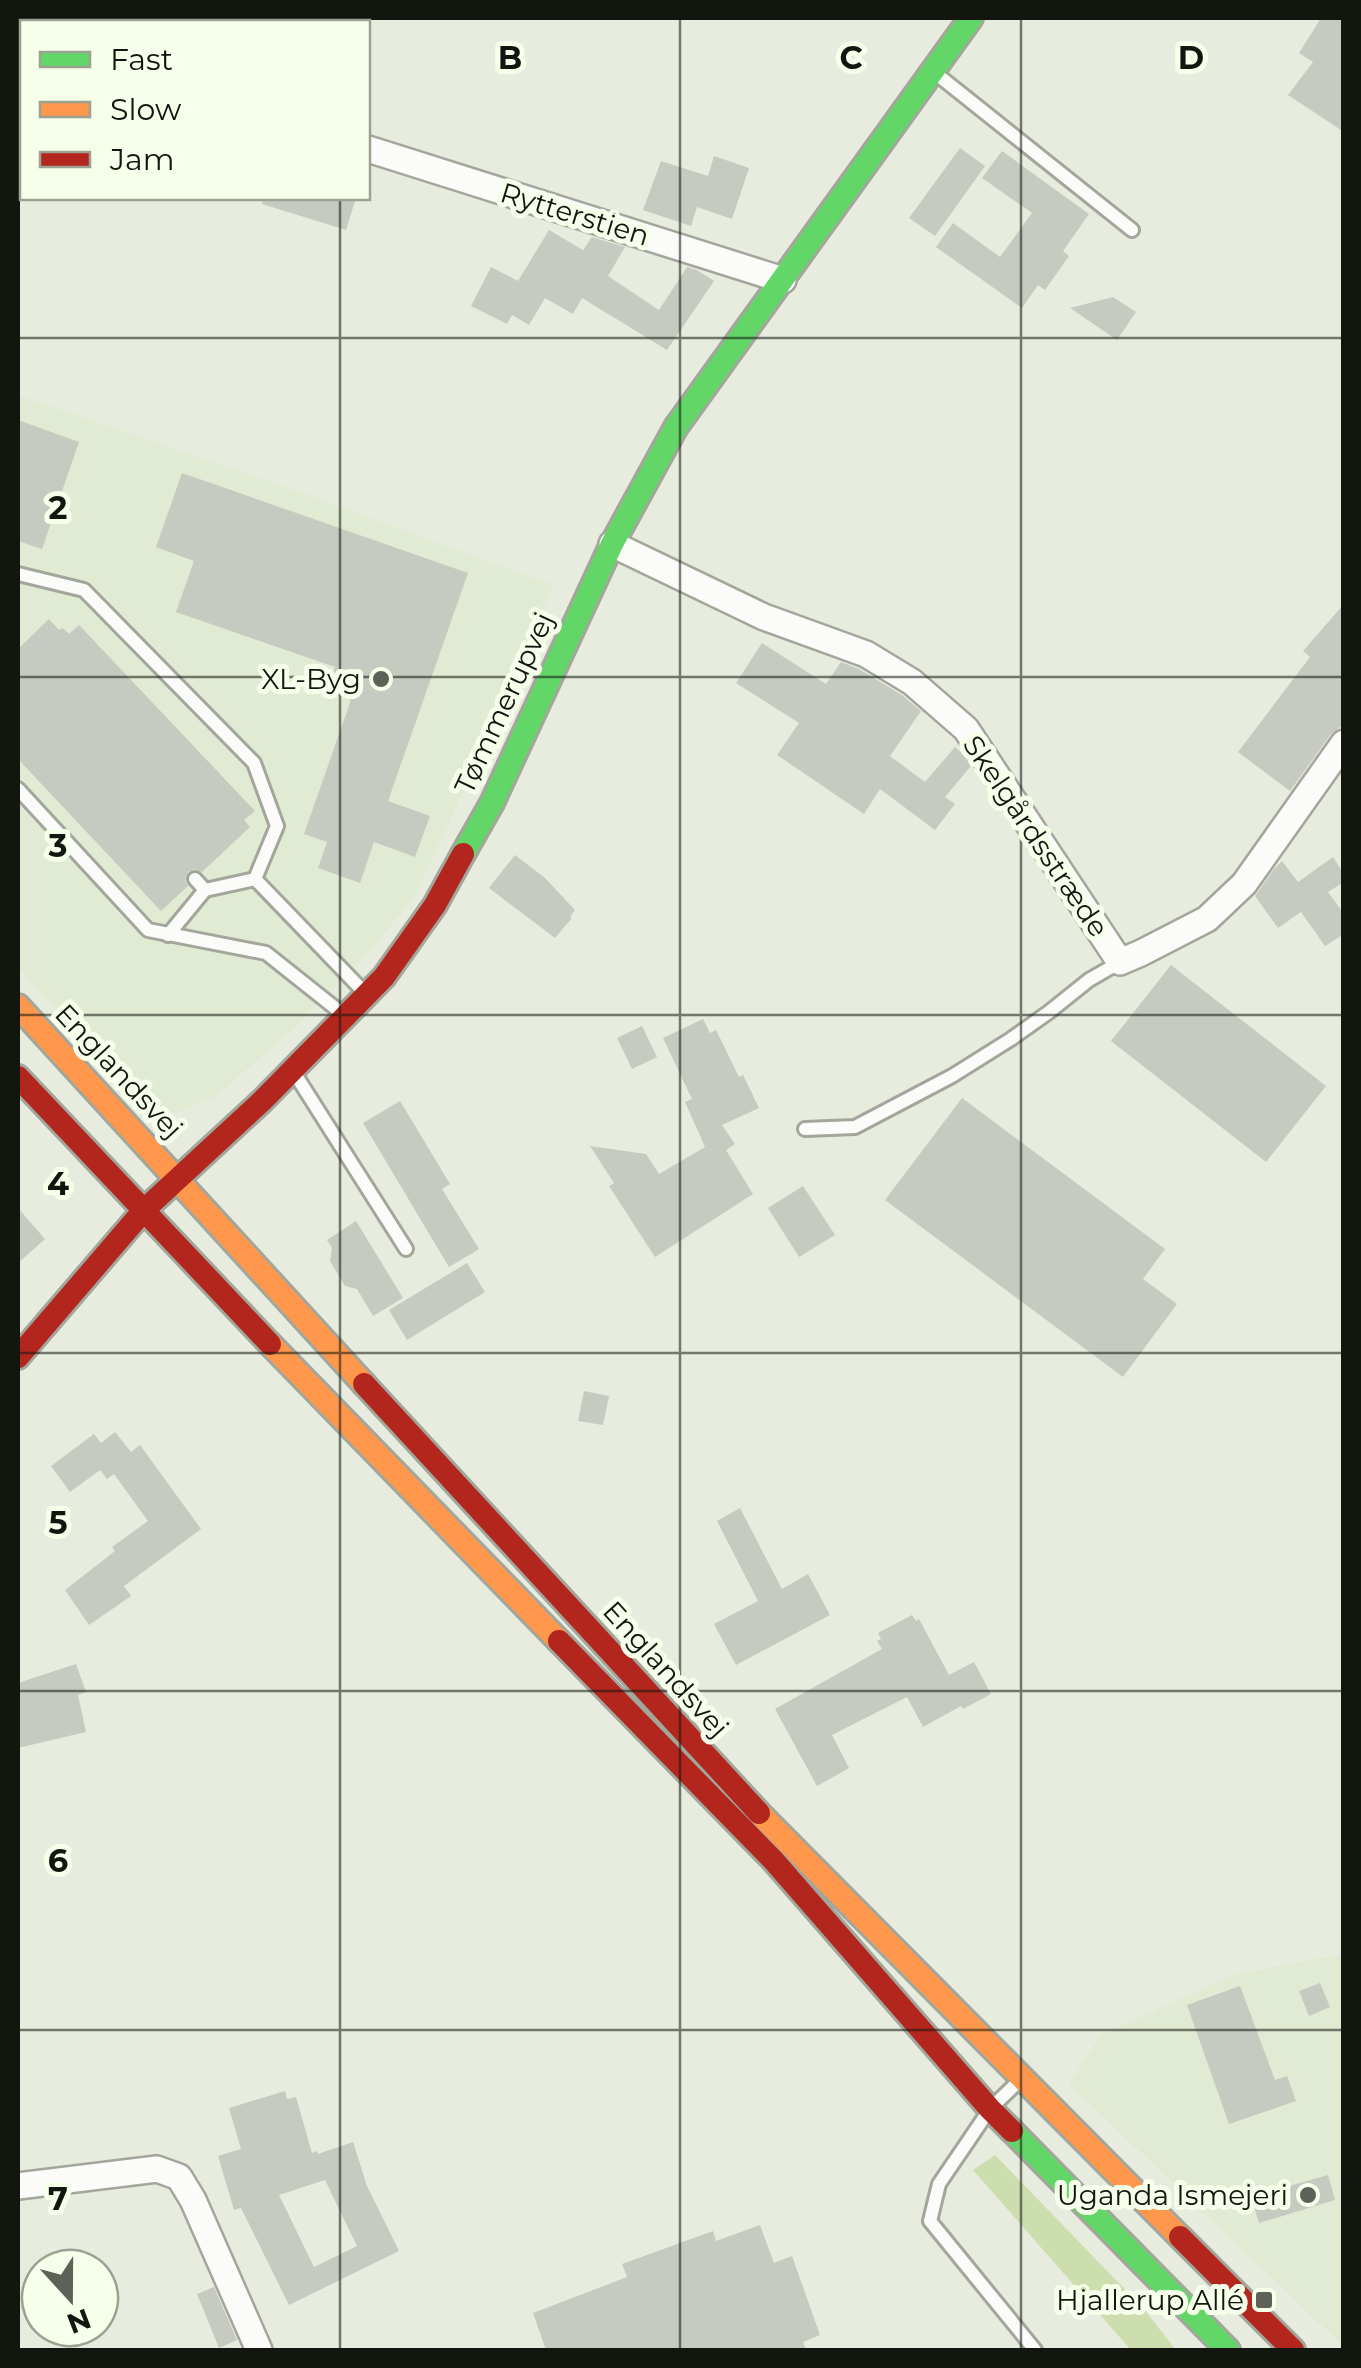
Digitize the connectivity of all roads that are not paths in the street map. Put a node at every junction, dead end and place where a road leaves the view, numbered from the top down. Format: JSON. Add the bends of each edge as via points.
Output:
{"nodes":[{"id":1,"x":972,"y":18,"type":"edge"},
{"id":2,"x":933,"y":72,"type":"junction"},
{"id":3,"x":370,"y":149,"type":"edge"},
{"id":4,"x":1132,"y":230,"type":"dead end"},
{"id":5,"x":783,"y":280,"type":"junction"},
{"id":6,"x":612,"y":544,"type":"junction"},
{"id":7,"x":18,"y":574,"type":"edge"},
{"id":8,"x":1344,"y":743,"type":"edge"},
{"id":9,"x":18,"y":789,"type":"edge"},
{"id":10,"x":255,"y":879,"type":"junction"},
{"id":11,"x":168,"y":934,"type":"junction"},
{"id":12,"x":1120,"y":962,"type":"junction"},
{"id":13,"x":367,"y":994,"type":"junction"},
{"id":14,"x":18,"y":1006,"type":"edge"},
{"id":15,"x":346,"y":1016,"type":"junction"},
{"id":16,"x":292,"y":1070,"type":"junction"},
{"id":17,"x":18,"y":1076,"type":"edge"},
{"id":18,"x":805,"y":1129,"type":"dead end"},
{"id":19,"x":178,"y":1179,"type":"junction"},
{"id":20,"x":144,"y":1210,"type":"junction"},
{"id":21,"x":406,"y":1249,"type":"dead end"},
{"id":22,"x":18,"y":1357,"type":"edge"},
{"id":23,"x":1022,"y":2078,"type":"junction"},
{"id":24,"x":990,"y":2109,"type":"junction"},
{"id":25,"x":18,"y":2186,"type":"edge"},
{"id":26,"x":260,"y":2350,"type":"edge"},
{"id":27,"x":1035,"y":2350,"type":"edge"},
{"id":28,"x":1228,"y":2350,"type":"edge"},
{"id":29,"x":1293,"y":2350,"type":"edge"}],
"edges":[{"from":1,"to":2,"type":"main road","name":"Tømmerupvej"},
{"from":2,"to":4,"type":"lane"},
{"from":2,"to":5,"type":"main road","name":"Tømmerupvej"},
{"from":3,"to":5,"type":"street","name":"Rytterstien"},
{"from":5,"to":6,"type":"main road","name":"Tømmerupvej","via":[[676,427]]},
{"from":6,"to":12,"type":"street","name":"Skelgårdsstræde","via":[[764,617],[866,654],[912,682],[966,729]]},
{"from":6,"to":13,"type":"main road","name":"Tømmerupvej","via":[[492,803],[435,905]]},
{"from":7,"to":10,"type":"lane","via":[[84,590],[254,762],[277,826]]},
{"from":8,"to":12,"type":"street","name":"Skelgårdsstræde","via":[[1244,884],[1208,919]]},
{"from":9,"to":11,"type":"lane","via":[[148,930]]},
{"from":10,"to":11,"type":"lane","via":[[200,884]]},
{"from":10,"to":13,"type":"lane"},
{"from":11,"to":15,"type":"lane","via":[[266,953]]},
{"from":12,"to":18,"type":"lane","via":[[952,1076],[854,1128]]},
{"from":13,"to":15,"type":"main road","name":"Tømmerupvej"},
{"from":14,"to":19,"type":"main road","name":"Englandsvej"},
{"from":15,"to":16,"type":"main road","name":"Tømmerupvej"},
{"from":16,"to":19,"type":"main road","name":"Tømmerupvej"},
{"from":16,"to":21,"type":"lane"},
{"from":17,"to":20,"type":"main road","name":"Englandsvej"},
{"from":19,"to":20,"type":"main road","name":"Tømmerupvej"},
{"from":19,"to":23,"type":"main road","name":"Englandsvej","via":[[740,1794]]},
{"from":20,"to":22,"type":"main road","name":"Tømmerupvej"},
{"from":20,"to":24,"type":"main road","name":"Englandsvej","via":[[774,1861]]},
{"from":23,"to":24,"type":"lane"},
{"from":23,"to":29,"type":"main road","name":"Englandsvej"},
{"from":24,"to":27,"type":"lane","via":[[940,2184],[930,2221]]},
{"from":24,"to":28,"type":"main road","name":"Englandsvej"},
{"from":25,"to":26,"type":"street","via":[[157,2170],[180,2177]]}]}
